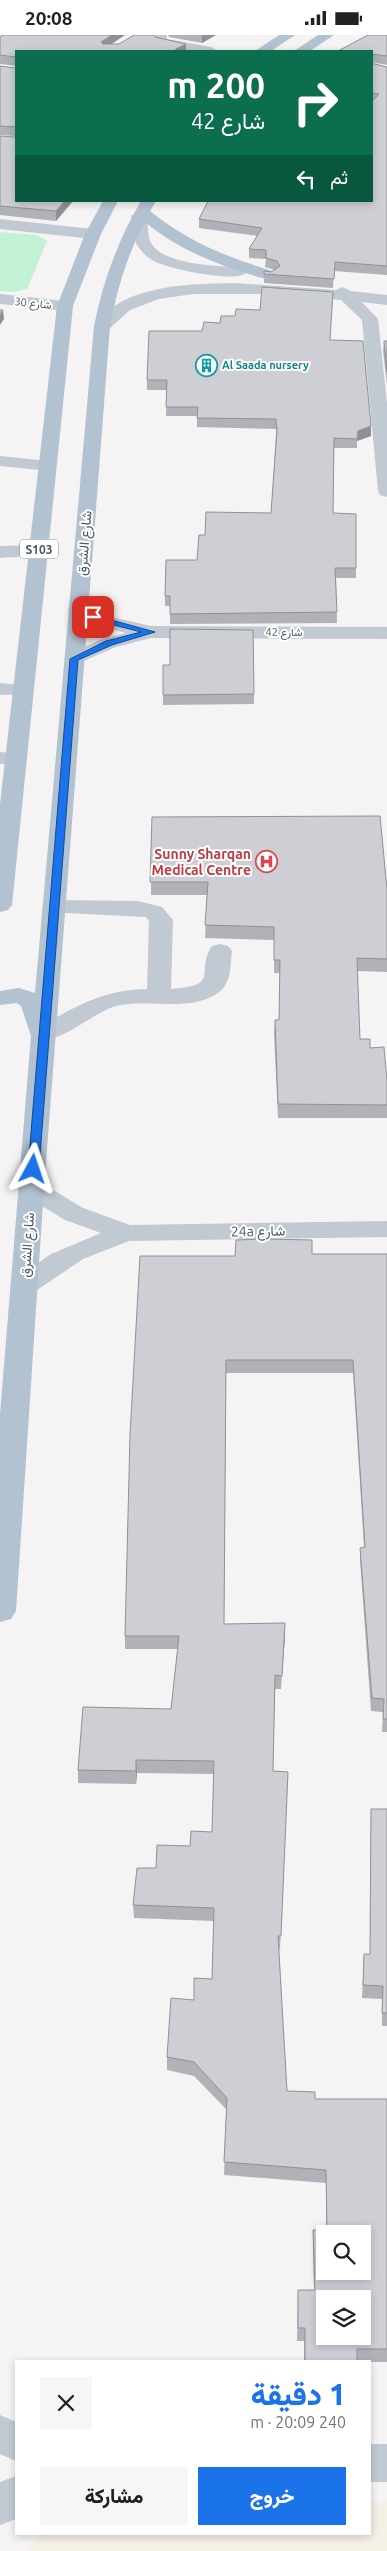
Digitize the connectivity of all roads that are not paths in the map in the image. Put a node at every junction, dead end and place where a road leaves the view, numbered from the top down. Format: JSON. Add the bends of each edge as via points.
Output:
{"nodes":[{"id":1,"x":160,"y":35,"type":"edge"},
{"id":2,"x":194,"y":35,"type":"edge"},
{"id":3,"x":288,"y":35,"type":"edge"},
{"id":4,"x":327,"y":35,"type":"edge"},
{"id":5,"x":177,"y":45,"type":"junction"},
{"id":6,"x":216,"y":47,"type":"edge"},
{"id":7,"x":264,"y":50,"type":"edge"},
{"id":8,"x":308,"y":50,"type":"edge"},
{"id":9,"x":110,"y":202,"type":"edge"},
{"id":10,"x":144,"y":210,"type":"edge"},
{"id":11,"x":0,"y":224,"type":"edge"},
{"id":12,"x":93,"y":234,"type":"junction"},
{"id":13,"x":270,"y":275,"type":"junction"},
{"id":14,"x":387,"y":284,"type":"edge"},
{"id":15,"x":387,"y":291,"type":"edge"},
{"id":16,"x":346,"y":296,"type":"junction"},
{"id":17,"x":0,"y":299,"type":"edge"},
{"id":18,"x":387,"y":300,"type":"edge"},
{"id":19,"x":66,"y":306,"type":"junction"},
{"id":20,"x":387,"y":308,"type":"edge"},
{"id":21,"x":370,"y":319,"type":"junction"},
{"id":22,"x":102,"y":327,"type":"junction"},
{"id":23,"x":0,"y":461,"type":"edge"},
{"id":24,"x":47,"y":470,"type":"junction"},
{"id":25,"x":387,"y":491,"type":"edge"},
{"id":26,"x":70,"y":527,"type":"junction"},
{"id":27,"x":39,"y":551,"type":"junction"},
{"id":28,"x":0,"y":552,"type":"edge"},
{"id":29,"x":78,"y":610,"type":"junction"},
{"id":30,"x":151,"y":632,"type":"junction"},
{"id":31,"x":387,"y":633,"type":"edge"},
{"id":32,"x":74,"y":659,"type":"junction"},
{"id":33,"x":0,"y":689,"type":"edge"},
{"id":34,"x":23,"y":690,"type":"junction"},
{"id":35,"x":8,"y":759,"type":"edge"},
{"id":36,"x":4,"y":840,"type":"edge"},
{"id":37,"x":0,"y":900,"type":"edge"},
{"id":38,"x":0,"y":905,"type":"edge"},
{"id":39,"x":55,"y":907,"type":"junction"},
{"id":40,"x":220,"y":951,"type":"dead end"},
{"id":41,"x":159,"y":995,"type":"junction"},
{"id":42,"x":0,"y":997,"type":"edge"},
{"id":43,"x":45,"y":1039,"type":"junction"},
{"id":44,"x":32,"y":1187,"type":"junction"},
{"id":45,"x":387,"y":1229,"type":"edge"},
{"id":46,"x":128,"y":1233,"type":"junction"},
{"id":47,"x":24,"y":1286,"type":"junction"},
{"id":48,"x":0,"y":1611,"type":"edge"},
{"id":49,"x":0,"y":2434,"type":"edge"},
{"id":50,"x":15,"y":2442,"type":"edge"},
{"id":51,"x":371,"y":2463,"type":"edge"},
{"id":52,"x":387,"y":2463,"type":"edge"},
{"id":53,"x":15,"y":2496,"type":"edge"},
{"id":54,"x":0,"y":2506,"type":"edge"}],
"edges":[{"from":1,"to":5,"type":"street","via":[[158,39]]},
{"from":2,"to":5,"type":"street"},
{"from":3,"to":7,"type":"main road"},
{"from":4,"to":8,"type":"main road"},
{"from":5,"to":6,"type":"street"},
{"from":9,"to":12,"type":"main road","number":"S103"},
{"from":10,"to":13,"type":"main road","via":[[158,225],[224,259]]},
{"from":10,"to":13,"type":"street","via":[[146,246],[156,255],[196,268]]},
{"from":10,"to":22,"type":"main road","name":"شارع الشرق","via":[[116,267]]},
{"from":11,"to":12,"type":"street"},
{"from":12,"to":19,"type":"main road","number":"S103"},
{"from":13,"to":14,"type":"street"},
{"from":15,"to":16,"type":"street","via":[[347,289],[342,292]]},
{"from":16,"to":18,"type":"street"},
{"from":16,"to":21,"type":"street"},
{"from":16,"to":22,"type":"street","via":[[239,287],[177,290],[127,304],[111,315]]},
{"from":17,"to":19,"type":"street","name":"شارع 30"},
{"from":19,"to":24,"type":"main road","number":"S103"},
{"from":20,"to":21,"type":"street"},
{"from":21,"to":25,"type":"street"},
{"from":22,"to":26,"type":"main road","name":"شارع الشرق"},
{"from":23,"to":24,"type":"street"},
{"from":24,"to":26,"type":"main road","via":[[53,519]]},
{"from":24,"to":27,"type":"main road","number":"S103"},
{"from":26,"to":29,"type":"main road","name":"شارع الشرق"},
{"from":27,"to":28,"type":"street"},
{"from":27,"to":34,"type":"main road","number":"S103"},
{"from":29,"to":30,"type":"street","name":"شارع 42","via":[[110,623]]},
{"from":29,"to":32,"type":"main road","name":"شارع الشرق"},
{"from":30,"to":31,"type":"street","name":"شارع 42"},
{"from":30,"to":32,"type":"street","name":"شارع 42","via":[[109,643]]},
{"from":32,"to":39,"type":"main road","name":"شارع الشرق"},
{"from":33,"to":34,"type":"street"},
{"from":34,"to":35,"type":"main road","number":"S103"},
{"from":35,"to":36,"type":"main road","number":"S103"},
{"from":36,"to":37,"type":"main road","number":"S103"},
{"from":37,"to":38,"type":"main road","number":"S103"},
{"from":39,"to":41,"type":"street","via":[[138,907],[159,916]]},
{"from":39,"to":43,"type":"main road","name":"شارع الشرق"},
{"from":40,"to":41,"type":"street","via":[[217,980],[213,986],[196,994]]},
{"from":41,"to":43,"type":"street","via":[[129,996],[102,1002]]},
{"from":42,"to":43,"type":"main road","via":[[11,995],[29,999]]},
{"from":43,"to":44,"type":"main road","name":"شارع الشرق"},
{"from":44,"to":46,"type":"street","name":"24a شارع","via":[[74,1214]]},
{"from":44,"to":47,"type":"main road","name":"شارع الشرق"},
{"from":45,"to":46,"type":"street","name":"24a شارع"},
{"from":46,"to":47,"type":"street","name":"24a شارع","via":[[69,1254]]},
{"from":47,"to":48,"type":"main road","name":"شارع الشرق"},
{"from":49,"to":50,"type":"street"},
{"from":51,"to":52,"type":"street"},
{"from":53,"to":54,"type":"street"}]}
